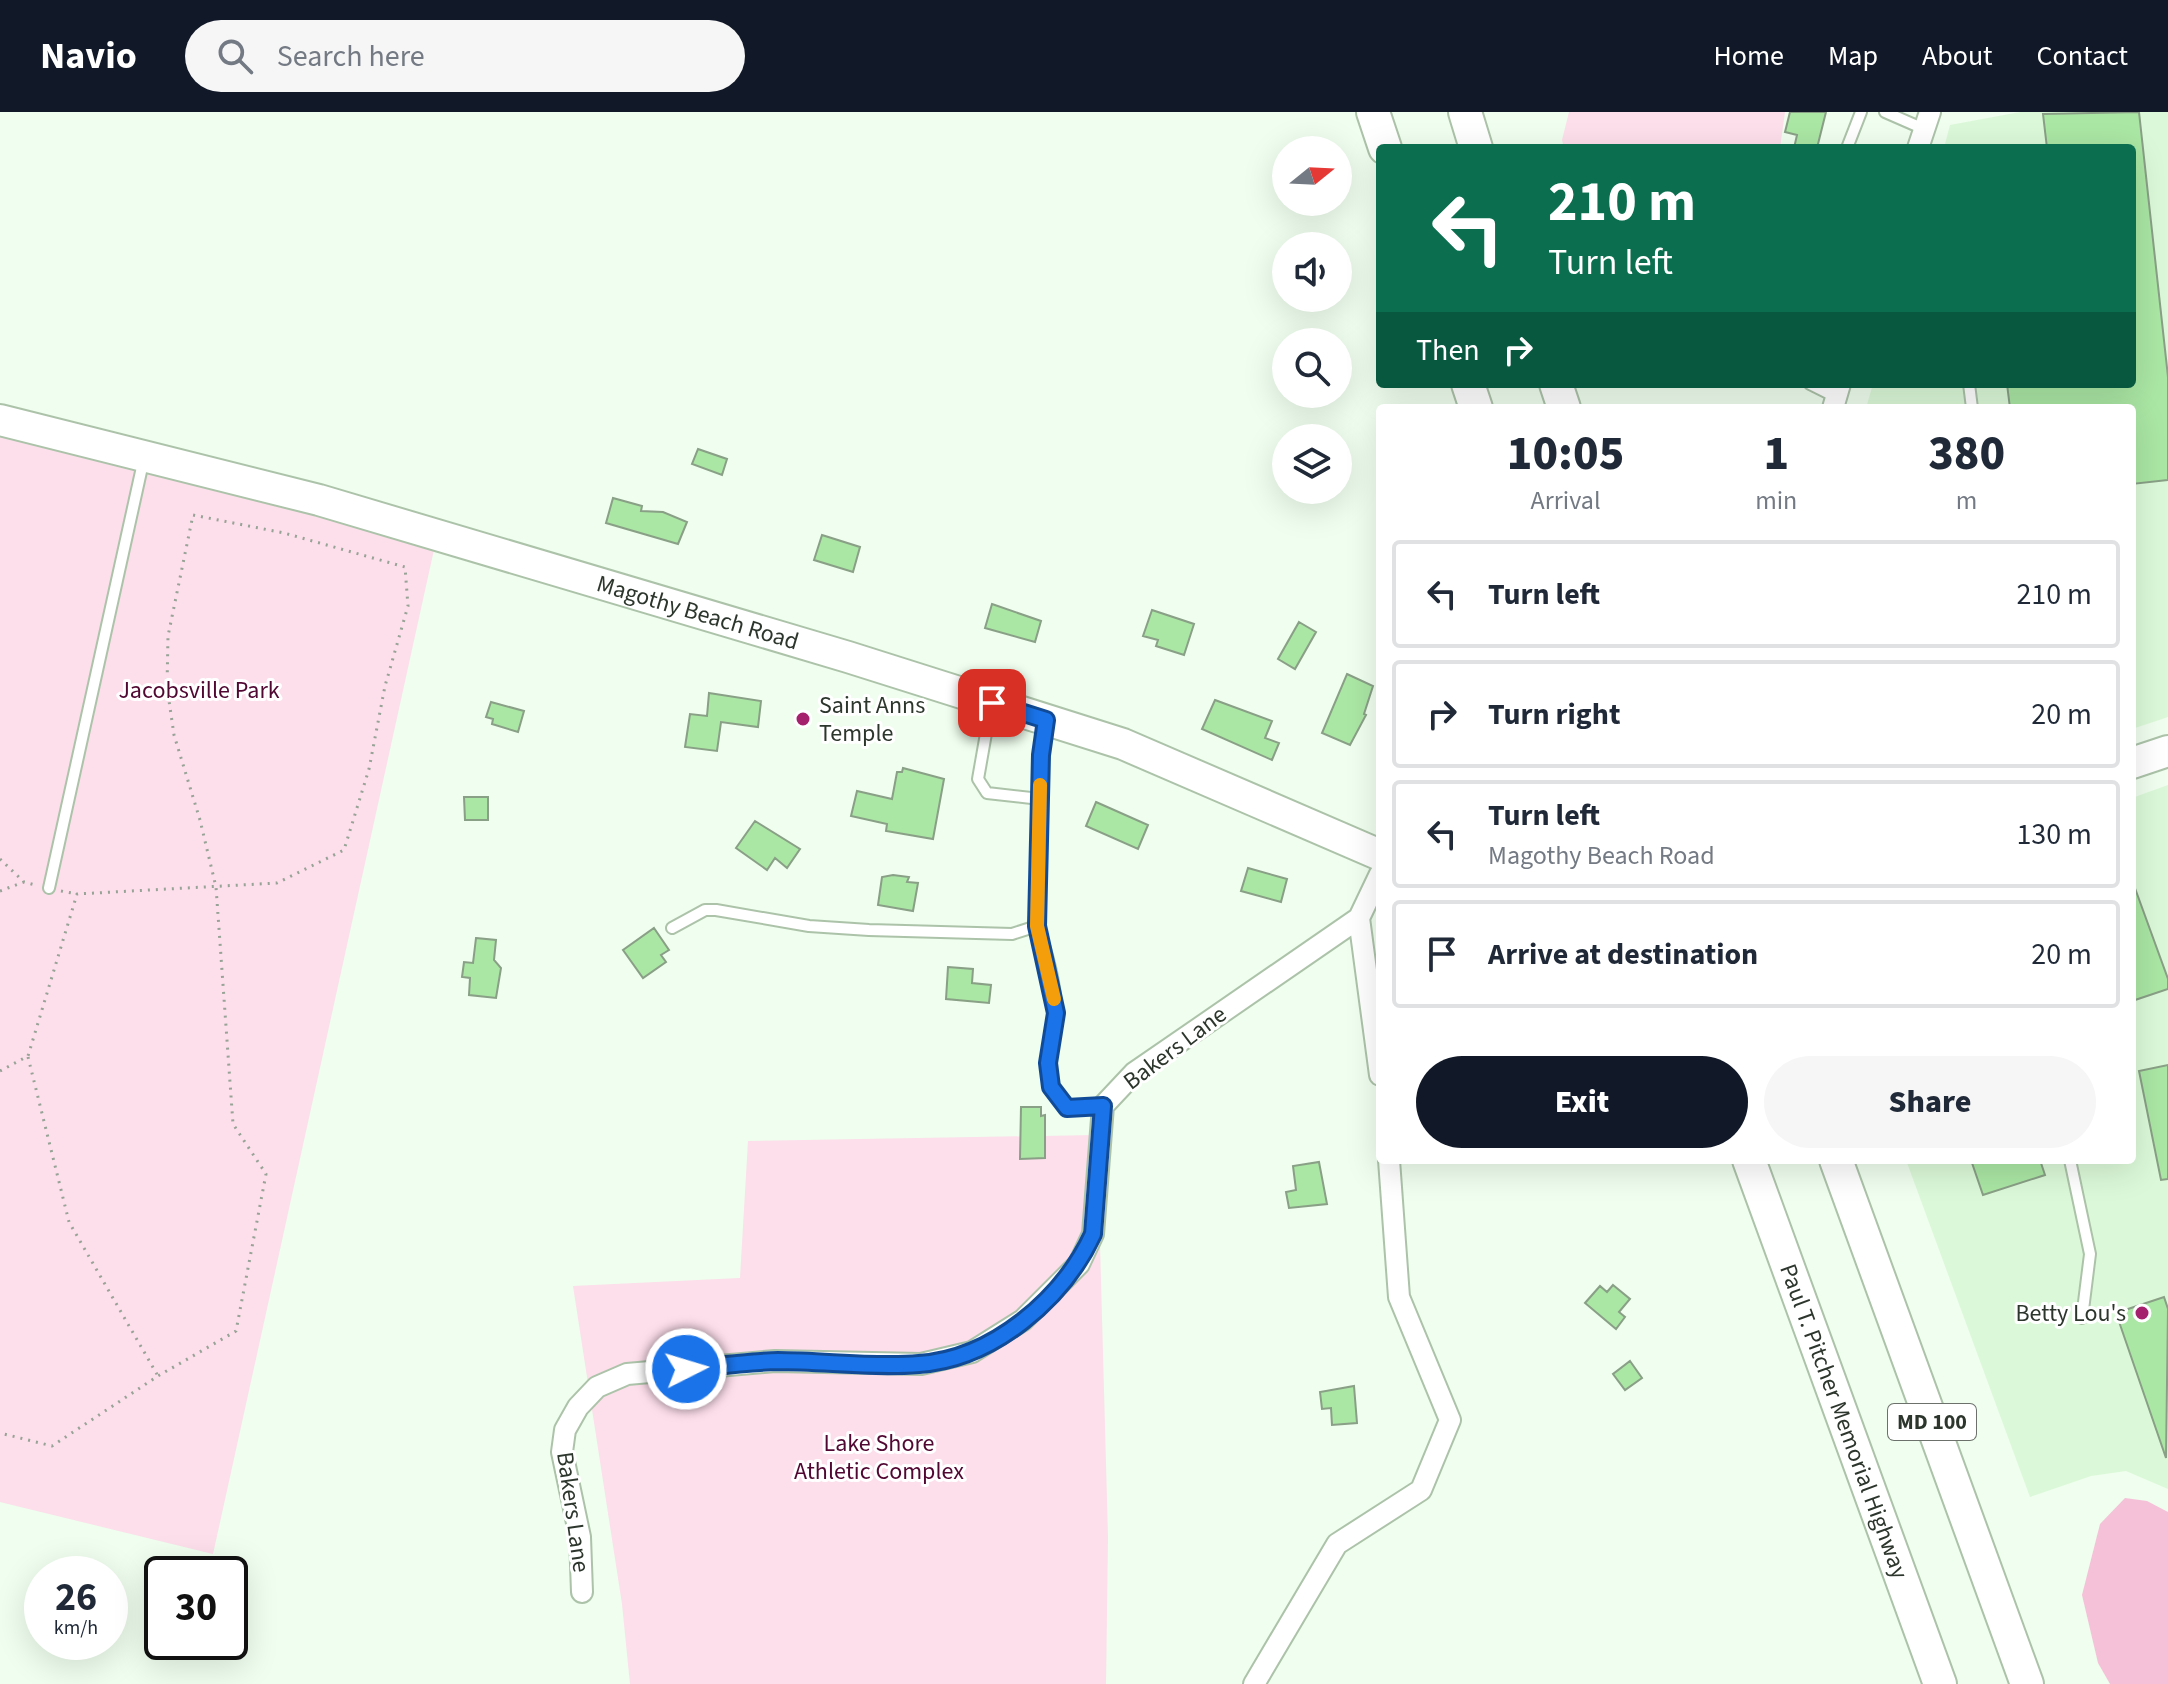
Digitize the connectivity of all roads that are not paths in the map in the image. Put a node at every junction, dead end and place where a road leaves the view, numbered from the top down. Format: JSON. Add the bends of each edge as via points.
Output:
{"nodes":[{"id":1,"x":1373,"y":112,"type":"edge"},
{"id":2,"x":1465,"y":112,"type":"edge"},
{"id":3,"x":1861,"y":112,"type":"edge"},
{"id":4,"x":1885,"y":112,"type":"edge"},
{"id":5,"x":1924,"y":130,"type":"edge"},
{"id":6,"x":1384,"y":144,"type":"edge"},
{"id":7,"x":1475,"y":144,"type":"edge"},
{"id":8,"x":1849,"y":144,"type":"edge"},
{"id":9,"x":0,"y":420,"type":"edge"},
{"id":10,"x":145,"y":456,"type":"junction"},
{"id":11,"x":992,"y":703,"type":"junction"},
{"id":12,"x":1046,"y":720,"type":"junction"},
{"id":13,"x":2168,"y":751,"type":"edge"},
{"id":14,"x":2136,"y":762,"type":"edge"},
{"id":15,"x":1040,"y":799,"type":"junction"},
{"id":16,"x":1376,"y":853,"type":"edge"},
{"id":17,"x":1376,"y":882,"type":"edge"},
{"id":18,"x":49,"y":888,"type":"dead end"},
{"id":19,"x":1359,"y":918,"type":"junction"},
{"id":20,"x":1037,"y":926,"type":"junction"},
{"id":21,"x":672,"y":928,"type":"dead end"},
{"id":22,"x":1376,"y":1045,"type":"edge"},
{"id":23,"x":1103,"y":1106,"type":"junction"},
{"id":24,"x":1389,"y":1164,"type":"edge"},
{"id":25,"x":1750,"y":1164,"type":"edge"},
{"id":26,"x":1837,"y":1164,"type":"edge"},
{"id":27,"x":2071,"y":1164,"type":"edge"},
{"id":28,"x":2082,"y":1318,"type":"dead end"},
{"id":29,"x":582,"y":1592,"type":"dead end"},
{"id":30,"x":1254,"y":1684,"type":"edge"},
{"id":31,"x":1940,"y":1684,"type":"edge"},
{"id":32,"x":2027,"y":1684,"type":"edge"}],
"edges":[{"from":1,"to":6,"type":"main road"},
{"from":2,"to":7,"type":"main road"},
{"from":3,"to":8,"type":"lane"},
{"from":4,"to":5,"type":"lane"},
{"from":9,"to":10,"type":"street","name":"Magothy Beach Road"},
{"from":10,"to":11,"type":"street","name":"Magothy Beach Road","via":[[319,500]]},
{"from":10,"to":18,"type":"lane"},
{"from":11,"to":12,"type":"street","name":"Magothy Beach Road"},
{"from":11,"to":15,"type":"lane","via":[[978,779],[987,793]]},
{"from":12,"to":15,"type":"lane"},
{"from":12,"to":16,"type":"street","name":"Magothy Beach Road","via":[[1123,744]]},
{"from":13,"to":14,"type":"street"},
{"from":15,"to":20,"type":"lane"},
{"from":17,"to":19,"type":"street"},
{"from":19,"to":22,"type":"street"},
{"from":19,"to":23,"type":"street","name":"Bakers Lane","via":[[1134,1073]]},
{"from":20,"to":21,"type":"lane","via":[[1012,934],[869,930],[705,910]]},
{"from":20,"to":23,"type":"lane","via":[[1056,1013],[1048,1063],[1051,1087],[1067,1108]]},
{"from":23,"to":29,"type":"street","name":"Bakers Lane","via":[[1093,1234],[1079,1264],[1023,1320],[972,1352],[921,1364],[775,1361],[627,1374],[597,1387],[565,1430],[562,1452],[580,1537]]},
{"from":24,"to":30,"type":"street","via":[[1399,1297],[1450,1420],[1421,1490],[1337,1544]]},
{"from":25,"to":31,"type":"main road","name":"Paul T. Pitcher Memorial Highway","number":"MD 100"},
{"from":26,"to":32,"type":"main road","number":"MD 100"},
{"from":27,"to":28,"type":"lane","via":[[2090,1254]]}]}
